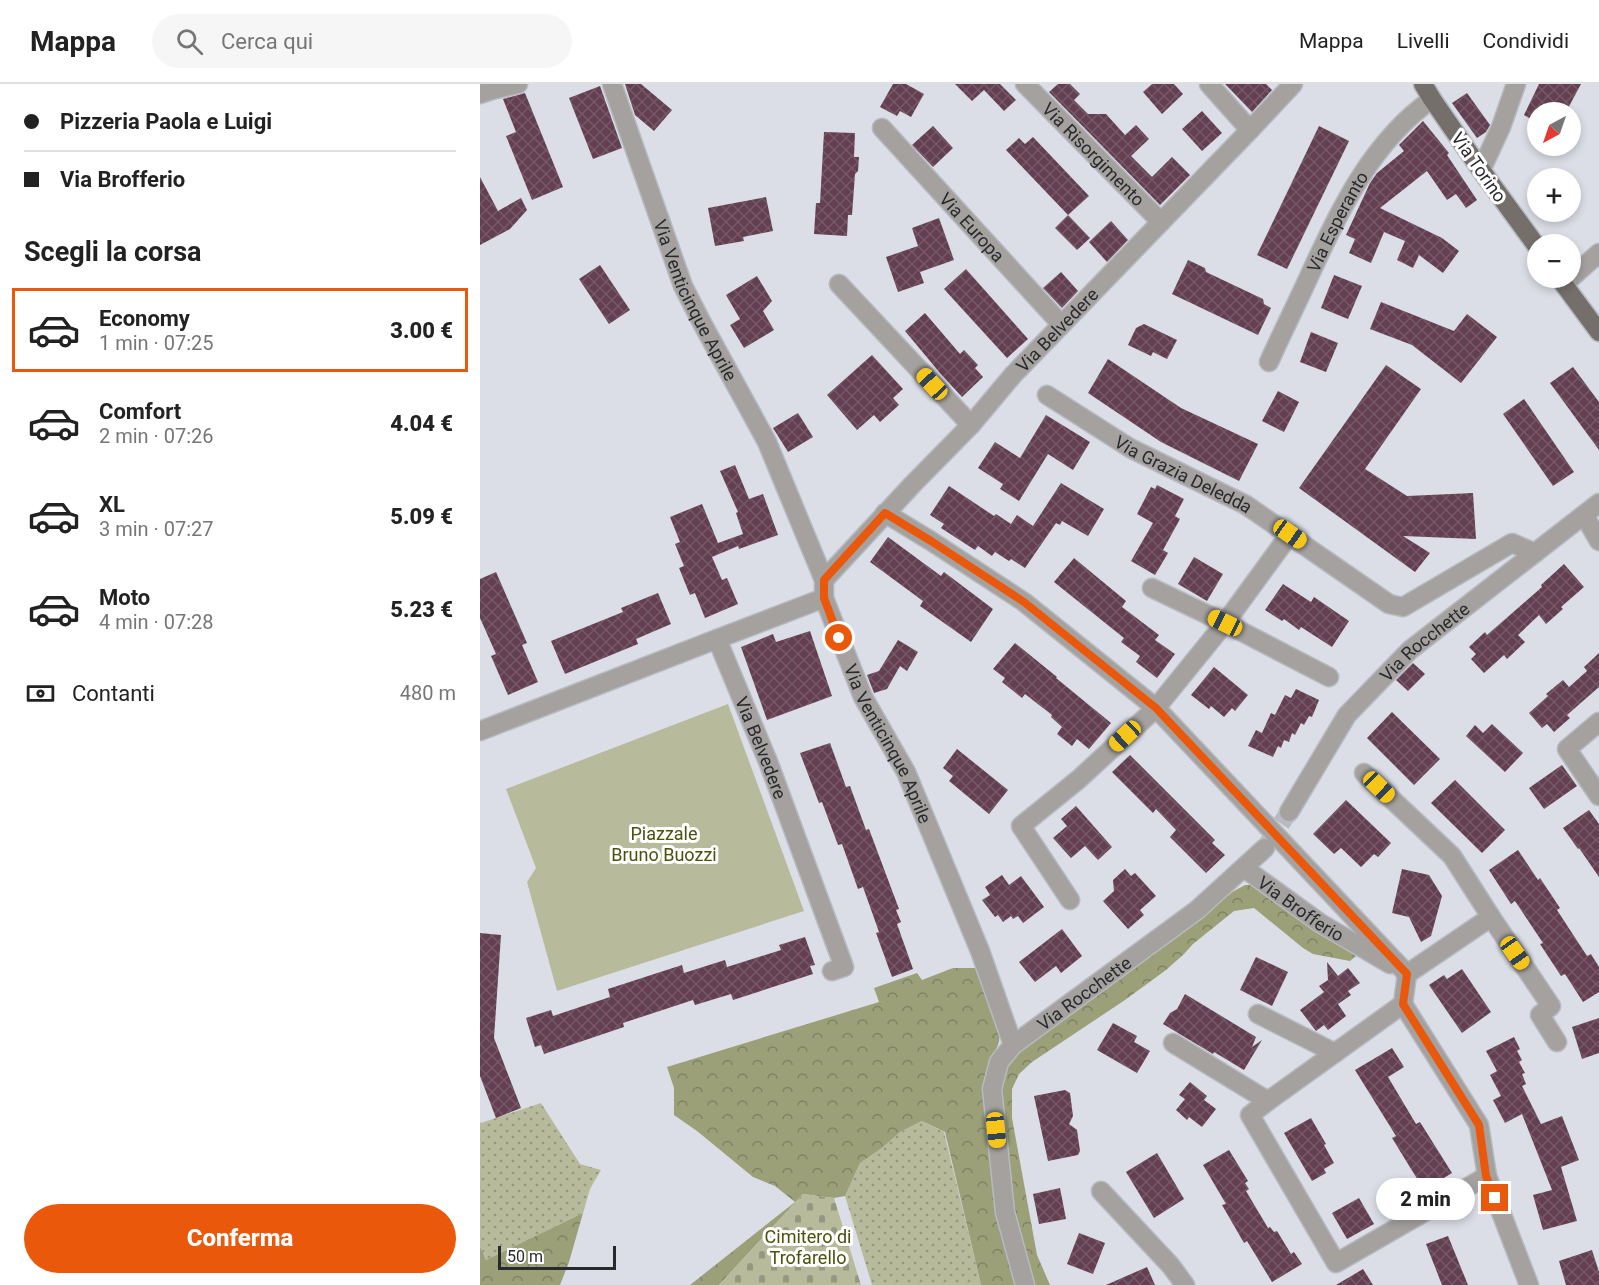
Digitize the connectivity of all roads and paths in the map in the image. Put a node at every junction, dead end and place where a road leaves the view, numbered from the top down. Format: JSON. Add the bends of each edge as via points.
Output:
{"nodes":[{"id":1,"x":518,"y":84,"type":"edge"},
{"id":2,"x":612,"y":84,"type":"edge"},
{"id":3,"x":1025,"y":84,"type":"edge"},
{"id":4,"x":1209,"y":84,"type":"edge"},
{"id":5,"x":1293,"y":84,"type":"edge"},
{"id":6,"x":1516,"y":84,"type":"edge"},
{"id":7,"x":1428,"y":92,"type":"edge"},
{"id":8,"x":480,"y":94,"type":"edge"},
{"id":9,"x":882,"y":128,"type":"dead end"},
{"id":10,"x":1250,"y":130,"type":"junction"},
{"id":11,"x":1481,"y":170,"type":"junction"},
{"id":12,"x":1161,"y":222,"type":"junction"},
{"id":13,"x":1528,"y":234,"type":"edge"},
{"id":14,"x":1599,"y":253,"type":"edge"},
{"id":15,"x":1581,"y":266,"type":"edge"},
{"id":16,"x":839,"y":284,"type":"dead end"},
{"id":17,"x":1566,"y":288,"type":"edge"},
{"id":18,"x":1061,"y":324,"type":"junction"},
{"id":19,"x":1599,"y":332,"type":"edge"},
{"id":20,"x":1269,"y":362,"type":"dead end"},
{"id":21,"x":1047,"y":395,"type":"dead end"},
{"id":22,"x":971,"y":425,"type":"junction"},
{"id":23,"x":1599,"y":503,"type":"edge"},
{"id":24,"x":885,"y":513,"type":"junction"},
{"id":25,"x":1584,"y":515,"type":"junction"},
{"id":26,"x":1290,"y":534,"type":"junction"},
{"id":27,"x":1599,"y":541,"type":"edge"},
{"id":28,"x":1535,"y":553,"type":"junction"},
{"id":29,"x":1152,"y":588,"type":"dead end"},
{"id":30,"x":824,"y":589,"type":"junction"},
{"id":31,"x":1225,"y":623,"type":"junction"},
{"id":32,"x":717,"y":639,"type":"junction"},
{"id":33,"x":1329,"y":677,"type":"dead end"},
{"id":34,"x":1156,"y":708,"type":"junction"},
{"id":35,"x":1599,"y":722,"type":"edge"},
{"id":36,"x":480,"y":732,"type":"edge"},
{"id":37,"x":1364,"y":773,"type":"dead end"},
{"id":38,"x":1599,"y":796,"type":"edge"},
{"id":39,"x":1289,"y":812,"type":"tunnel mouth"},
{"id":40,"x":1265,"y":848,"type":"tunnel mouth"},
{"id":41,"x":1244,"y":868,"type":"junction"},
{"id":42,"x":1070,"y":900,"type":"dead end"},
{"id":43,"x":1491,"y":917,"type":"junction"},
{"id":44,"x":838,"y":969,"type":"dead end"},
{"id":45,"x":1407,"y":974,"type":"junction"},
{"id":46,"x":1403,"y":1004,"type":"junction"},
{"id":47,"x":1257,"y":1014,"type":"dead end"},
{"id":48,"x":1557,"y":1042,"type":"dead end"},
{"id":49,"x":1173,"y":1043,"type":"dead end"},
{"id":50,"x":1013,"y":1045,"type":"junction"},
{"id":51,"x":1335,"y":1053,"type":"junction"},
{"id":52,"x":1268,"y":1101,"type":"junction"},
{"id":53,"x":1486,"y":1176,"type":"junction"},
{"id":54,"x":1101,"y":1191,"type":"dead end"},
{"id":55,"x":1025,"y":1285,"type":"edge"},
{"id":56,"x":1185,"y":1285,"type":"edge"},
{"id":57,"x":1529,"y":1285,"type":"edge"}],
"edges":[{"from":1,"to":8,"type":"street"},
{"from":2,"to":30,"type":"street","name":"Via Venticinque Aprile","via":[[683,286],[767,442]]},
{"from":3,"to":12,"type":"street","name":"Via Risorgimento"},
{"from":4,"to":10,"type":"street"},
{"from":5,"to":10,"type":"street","name":"Via Belvedere"},
{"from":6,"to":11,"type":"street"},
{"from":7,"to":11,"type":"main road","name":"Via Torino"},
{"from":7,"to":20,"type":"street","name":"Via Esperanto","via":[[1362,172],[1337,216]]},
{"from":9,"to":18,"type":"street","name":"Via Europa"},
{"from":10,"to":12,"type":"street","name":"Via Belvedere"},
{"from":11,"to":13,"type":"main road","name":"Via Torino"},
{"from":12,"to":18,"type":"street","name":"Via Belvedere"},
{"from":14,"to":15,"type":"street"},
{"from":16,"to":22,"type":"street"},
{"from":17,"to":19,"type":"main road"},
{"from":18,"to":22,"type":"street","name":"Via Belvedere"},
{"from":21,"to":26,"type":"street","name":"Via Grazia Deledda","via":[[1130,448],[1246,505]]},
{"from":22,"to":24,"type":"street","name":"Via Belvedere"},
{"from":23,"to":25,"type":"street","name":"Via Rocchette"},
{"from":24,"to":30,"type":"street","name":"Via Belvedere"},
{"from":24,"to":34,"type":"street","via":[[1024,602]]},
{"from":25,"to":27,"type":"street"},
{"from":25,"to":28,"type":"street","name":"Via Rocchette"},
{"from":26,"to":28,"type":"street","name":"Via Grazia Deledda","via":[[1389,604],[1403,607],[1512,543]]},
{"from":26,"to":31,"type":"street"},
{"from":28,"to":39,"type":"street","name":"Via Rocchette","via":[[1410,650],[1347,715]]},
{"from":29,"to":31,"type":"street"},
{"from":30,"to":32,"type":"street","name":"Via Belvedere"},
{"from":30,"to":50,"type":"street","name":"Via Venticinque Aprile","via":[[863,697],[906,772],[980,951]]},
{"from":31,"to":33,"type":"street"},
{"from":31,"to":34,"type":"street"},
{"from":32,"to":36,"type":"street"},
{"from":32,"to":44,"type":"street","name":"Via Belvedere","via":[[769,764]]},
{"from":34,"to":42,"type":"street","via":[[1021,826]]},
{"from":34,"to":45,"type":"street"},
{"from":35,"to":38,"type":"street","via":[[1567,749]]},
{"from":37,"to":43,"type":"street","via":[[1452,856]]},
{"from":40,"to":41,"type":"street","name":"Via Rocchette"},
{"from":41,"to":45,"type":"street","name":"Via Brofferio","via":[[1320,923]]},
{"from":41,"to":50,"type":"street","name":"Via Rocchette","via":[[1197,910]]},
{"from":43,"to":45,"type":"street"},
{"from":43,"to":48,"type":"street","via":[[1551,1006],[1540,1015]]},
{"from":45,"to":46,"type":"street"},
{"from":46,"to":51,"type":"street"},
{"from":46,"to":53,"type":"street","via":[[1479,1125]]},
{"from":47,"to":51,"type":"street"},
{"from":49,"to":52,"type":"street"},
{"from":50,"to":55,"type":"street","via":[[999,1062],[992,1089],[1005,1212]]},
{"from":51,"to":52,"type":"street"},
{"from":52,"to":53,"type":"street","via":[[1250,1115],[1336,1263]]},
{"from":53,"to":57,"type":"street"},
{"from":54,"to":56,"type":"street"}]}
